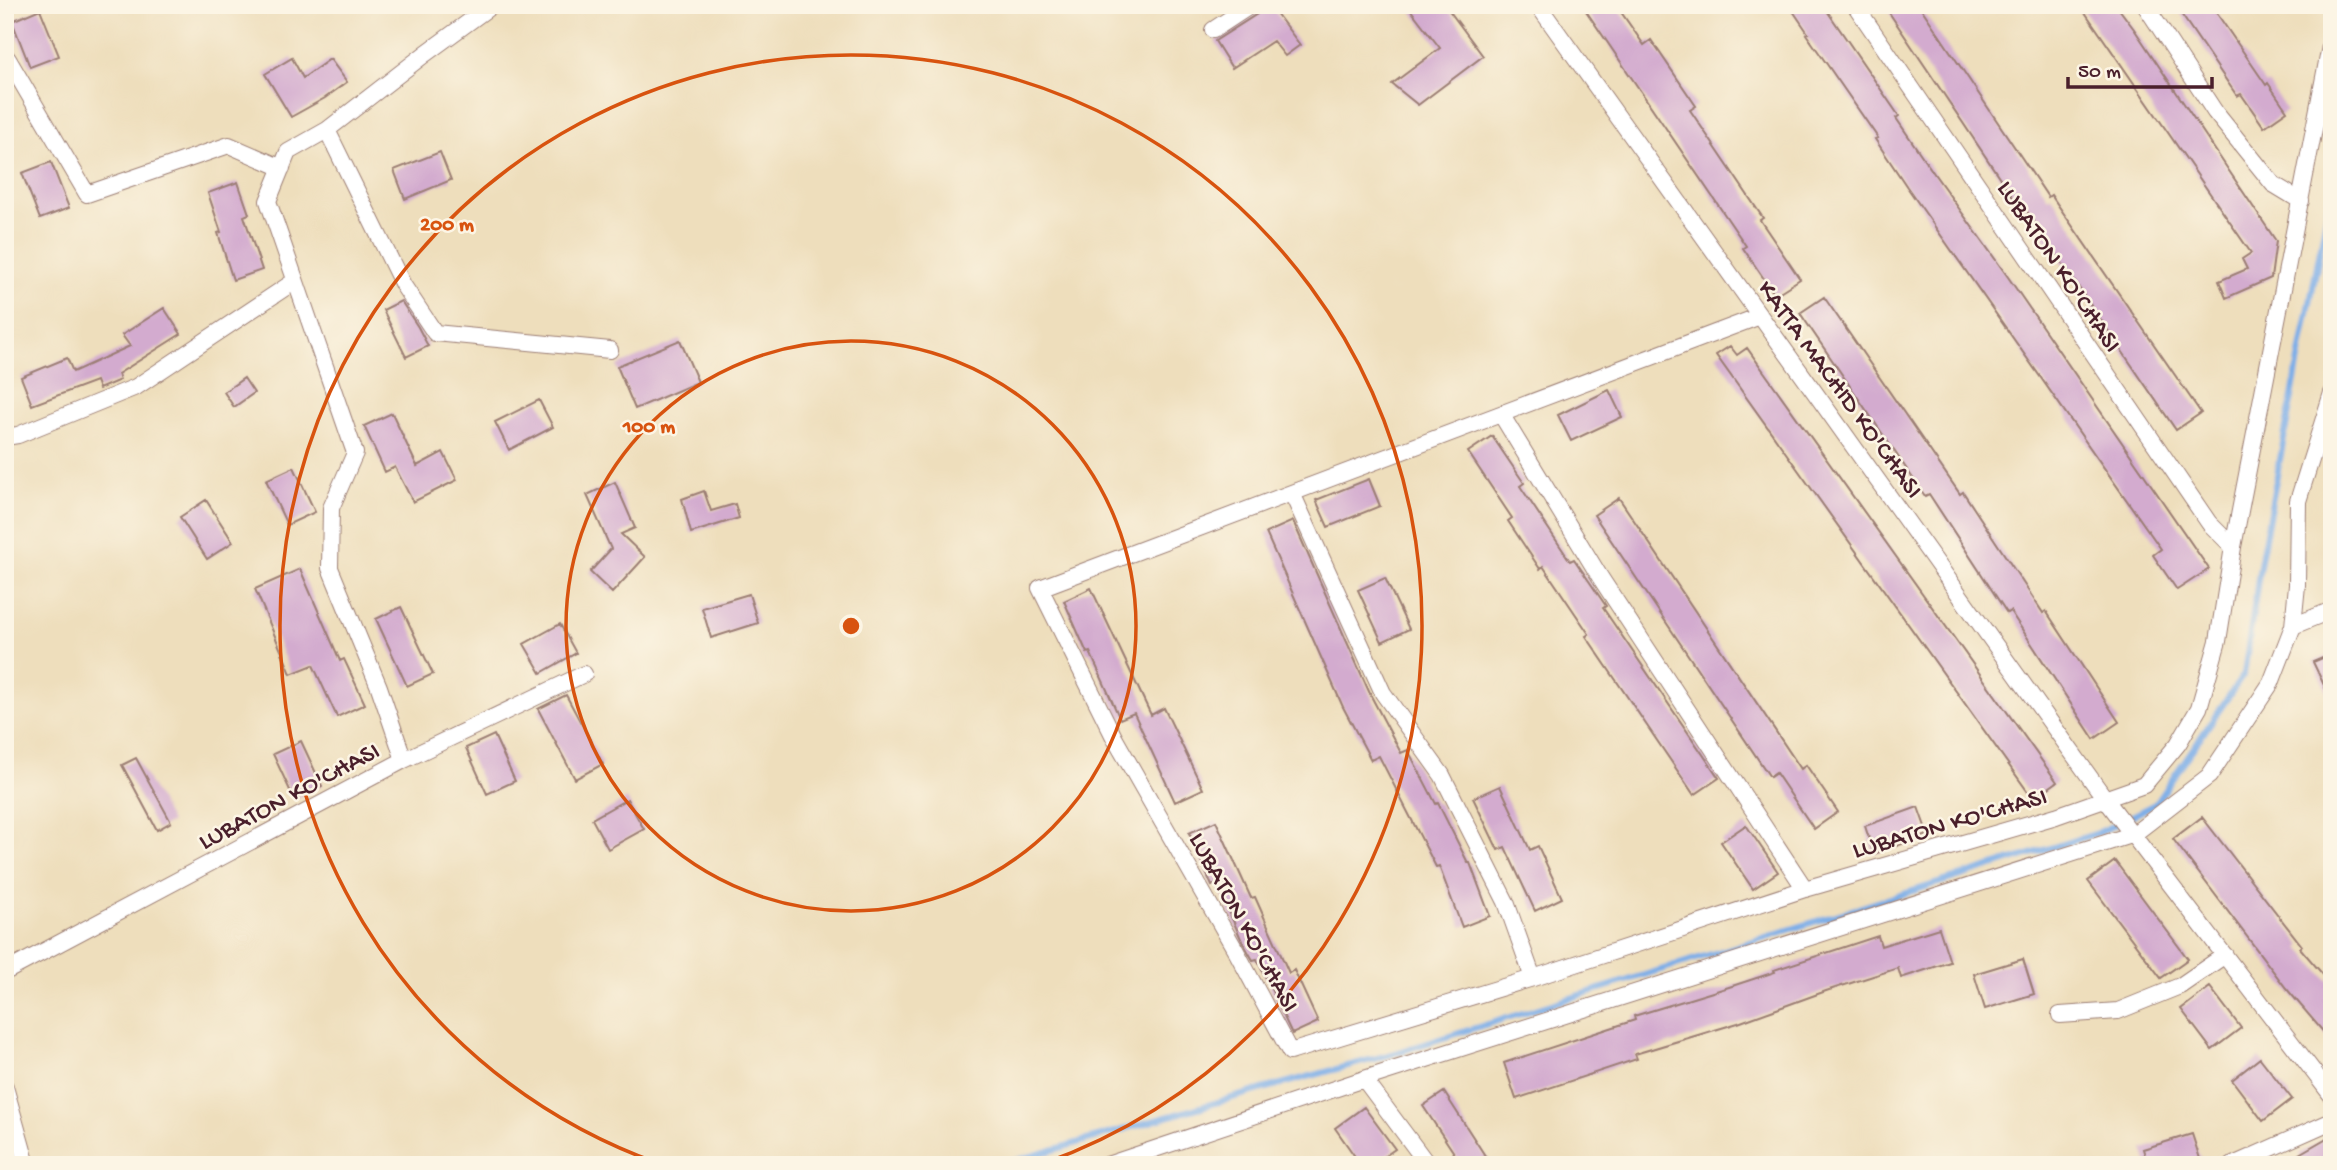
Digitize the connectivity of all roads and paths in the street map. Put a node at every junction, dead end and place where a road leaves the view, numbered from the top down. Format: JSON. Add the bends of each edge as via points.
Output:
{"nodes":[{"id":1,"x":492,"y":5,"type":"edge"},
{"id":2,"x":1251,"y":5,"type":"edge"},
{"id":3,"x":1538,"y":5,"type":"edge"},
{"id":4,"x":1855,"y":5,"type":"edge"},
{"id":5,"x":2145,"y":5,"type":"edge"},
{"id":6,"x":1213,"y":30,"type":"dead end"},
{"id":7,"x":2332,"y":36,"type":"edge"},
{"id":8,"x":5,"y":58,"type":"edge"},
{"id":9,"x":327,"y":130,"type":"junction"},
{"id":10,"x":282,"y":168,"type":"junction"},
{"id":11,"x":2301,"y":201,"type":"junction"},
{"id":12,"x":295,"y":281,"type":"junction"},
{"id":13,"x":1760,"y":316,"type":"junction"},
{"id":14,"x":610,"y":350,"type":"dead end"},
{"id":15,"x":2332,"y":393,"type":"edge"},
{"id":16,"x":1501,"y":414,"type":"junction"},
{"id":17,"x":5,"y":437,"type":"edge"},
{"id":18,"x":1292,"y":493,"type":"junction"},
{"id":19,"x":2233,"y":547,"type":"junction"},
{"id":20,"x":2332,"y":610,"type":"edge"},
{"id":21,"x":2293,"y":626,"type":"junction"},
{"id":22,"x":584,"y":674,"type":"dead end"},
{"id":23,"x":404,"y":760,"type":"junction"},
{"id":24,"x":2106,"y":800,"type":"junction"},
{"id":25,"x":2134,"y":834,"type":"junction"},
{"id":26,"x":1805,"y":889,"type":"junction"},
{"id":27,"x":2225,"y":955,"type":"junction"},
{"id":28,"x":5,"y":972,"type":"edge"},
{"id":29,"x":1533,"y":978,"type":"junction"},
{"id":30,"x":2060,"y":1015,"type":"dead end"},
{"id":31,"x":1364,"y":1079,"type":"junction"},
{"id":32,"x":5,"y":1087,"type":"edge"},
{"id":33,"x":2332,"y":1096,"type":"edge"},
{"id":34,"x":2332,"y":1121,"type":"edge"},
{"id":35,"x":27,"y":1165,"type":"edge"},
{"id":36,"x":1107,"y":1165,"type":"edge"},
{"id":37,"x":1428,"y":1165,"type":"edge"},
{"id":38,"x":2233,"y":1165,"type":"edge"}],
"edges":[{"from":1,"to":9,"type":"street","name":"LUBATON KO'CHASI"},
{"from":2,"to":6,"type":"street"},
{"from":3,"to":13,"type":"street","name":"KATTA MACHID KO'CHASI"},
{"from":4,"to":19,"type":"street","name":"LUBATON KO'CHASI","via":[[2209,523]]},
{"from":5,"to":11,"type":"street","via":[[2224,122],[2273,184]]},
{"from":7,"to":11,"type":"street","name":"LUBATON KO'CHASI"},
{"from":8,"to":10,"type":"street","via":[[87,194],[229,145]]},
{"from":9,"to":10,"type":"street","name":"LUBATON KO'CHASI","via":[[288,152]]},
{"from":9,"to":14,"type":"street","via":[[403,285],[435,334]]},
{"from":10,"to":12,"type":"street","name":"LUBATON KO'CHASI","via":[[268,201]]},
{"from":11,"to":19,"type":"street","name":"LUBATON KO'CHASI"},
{"from":12,"to":17,"type":"street","via":[[136,387]]},
{"from":12,"to":23,"type":"street","name":"LUBATON KO'CHASI","via":[[355,453],[331,508],[330,568]]},
{"from":13,"to":16,"type":"street"},
{"from":13,"to":24,"type":"street","name":"KATTA MACHID KO'CHASI"},
{"from":15,"to":21,"type":"street","via":[[2298,500]]},
{"from":16,"to":18,"type":"street"},
{"from":16,"to":26,"type":"street","via":[[1600,577]]},
{"from":18,"to":29,"type":"street","via":[[1383,693],[1442,775],[1506,902]]},
{"from":18,"to":29,"type":"street","name":"LUBATON KO'CHASI","via":[[1040,588],[1115,739],[1290,1052]]},
{"from":19,"to":24,"type":"street","name":"LUBATON KO'CHASI","via":[[2218,641],[2199,708],[2178,744],[2144,785]]},
{"from":20,"to":21,"type":"street"},
{"from":21,"to":25,"type":"street","via":[[2272,683],[2209,776]]},
{"from":22,"to":23,"type":"street"},
{"from":23,"to":28,"type":"street","name":"LUBATON KO'CHASI"},
{"from":24,"to":25,"type":"street","name":"KATTA MACHID KO'CHASI"},
{"from":24,"to":26,"type":"street","name":"LUBATON KO'CHASI"},
{"from":25,"to":27,"type":"street","name":"KATTA MACHID KO'CHASI"},
{"from":25,"to":31,"type":"street"},
{"from":26,"to":29,"type":"street","name":"LUBATON KO'CHASI"},
{"from":27,"to":30,"type":"street","via":[[2180,986],[2118,1011]]},
{"from":27,"to":33,"type":"street","name":"KATTA MACHID KO'CHASI"},
{"from":31,"to":36,"type":"street"},
{"from":31,"to":37,"type":"street"},
{"from":32,"to":35,"type":"street"},
{"from":34,"to":38,"type":"street"}]}
